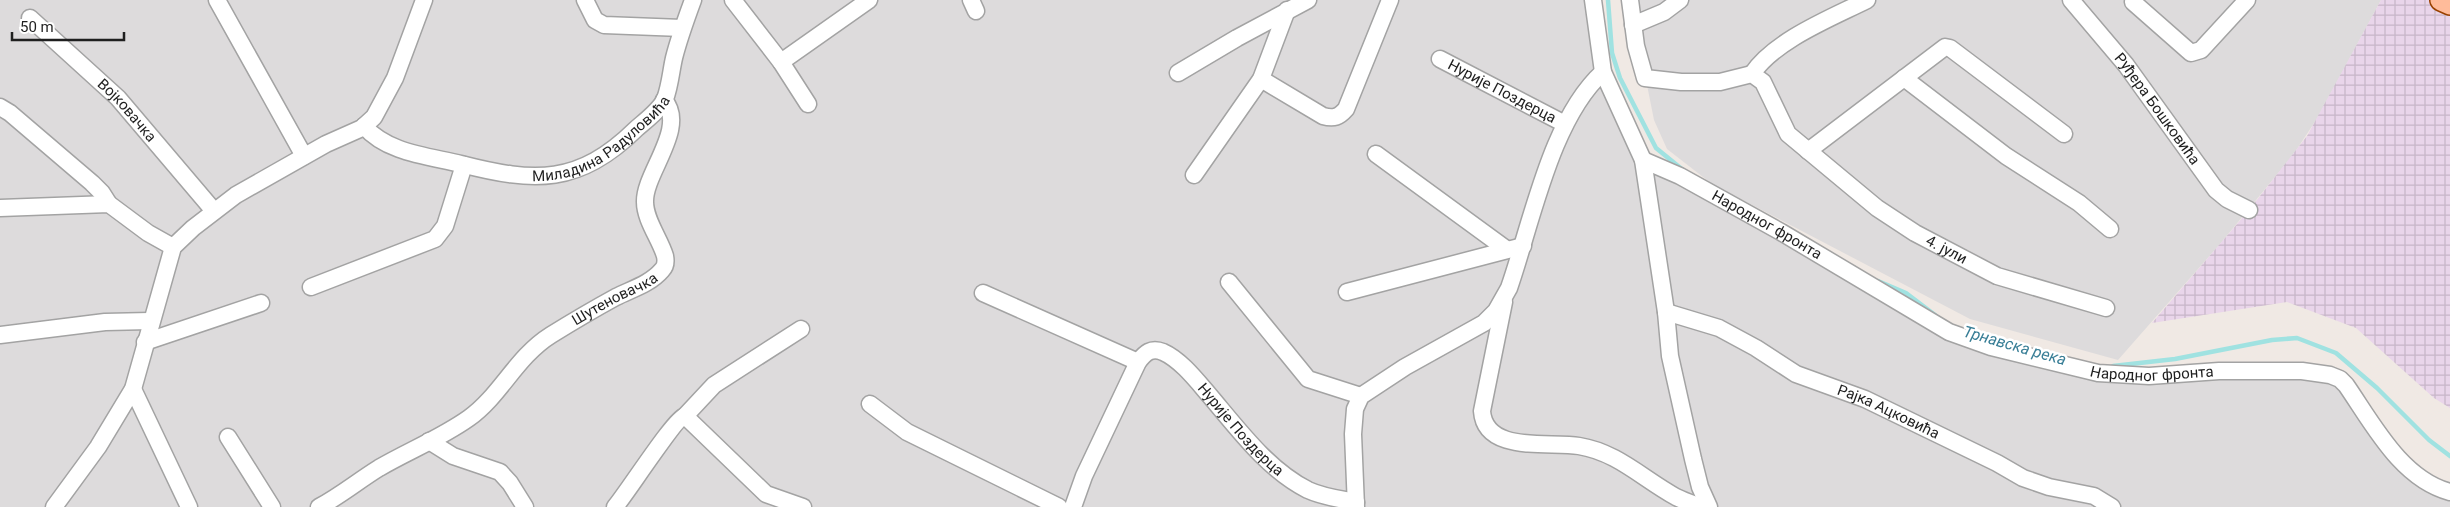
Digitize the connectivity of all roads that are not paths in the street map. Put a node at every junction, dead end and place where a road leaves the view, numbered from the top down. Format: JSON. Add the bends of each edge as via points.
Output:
{"nodes":[{"id":1,"x":217,"y":0,"type":"edge"},
{"id":2,"x":424,"y":0,"type":"edge"},
{"id":3,"x":585,"y":0,"type":"edge"},
{"id":4,"x":693,"y":0,"type":"edge"},
{"id":5,"x":733,"y":0,"type":"edge"},
{"id":6,"x":869,"y":0,"type":"edge"},
{"id":7,"x":1308,"y":0,"type":"edge"},
{"id":8,"x":1390,"y":0,"type":"edge"},
{"id":9,"x":1593,"y":0,"type":"edge"},
{"id":10,"x":1630,"y":0,"type":"edge"},
{"id":11,"x":1680,"y":0,"type":"edge"},
{"id":12,"x":1867,"y":0,"type":"edge"},
{"id":13,"x":2071,"y":0,"type":"edge"},
{"id":14,"x":2248,"y":0,"type":"edge"},
{"id":15,"x":2133,"y":2,"type":"dead end"},
{"id":16,"x":1287,"y":10,"type":"junction"},
{"id":17,"x":30,"y":18,"type":"dead end"},
{"id":18,"x":1633,"y":25,"type":"junction"},
{"id":19,"x":682,"y":28,"type":"junction"},
{"id":20,"x":1440,"y":58,"type":"dead end"},
{"id":21,"x":781,"y":62,"type":"junction"},
{"id":22,"x":1178,"y":72,"type":"dead end"},
{"id":23,"x":1603,"y":72,"type":"junction"},
{"id":24,"x":1752,"y":74,"type":"junction"},
{"id":25,"x":1904,"y":78,"type":"junction"},
{"id":26,"x":1261,"y":79,"type":"junction"},
{"id":27,"x":664,"y":100,"type":"junction"},
{"id":28,"x":808,"y":104,"type":"dead end"},
{"id":29,"x":0,"y":107,"type":"edge"},
{"id":30,"x":1565,"y":124,"type":"junction"},
{"id":31,"x":364,"y":126,"type":"junction"},
{"id":32,"x":2064,"y":134,"type":"dead end"},
{"id":33,"x":1808,"y":151,"type":"junction"},
{"id":34,"x":1376,"y":154,"type":"dead end"},
{"id":35,"x":304,"y":156,"type":"junction"},
{"id":36,"x":1643,"y":160,"type":"junction"},
{"id":37,"x":464,"y":165,"type":"junction"},
{"id":38,"x":1194,"y":175,"type":"dead end"},
{"id":39,"x":109,"y":204,"type":"junction"},
{"id":40,"x":0,"y":208,"type":"edge"},
{"id":41,"x":2248,"y":210,"type":"dead end"},
{"id":42,"x":214,"y":211,"type":"junction"},
{"id":43,"x":2110,"y":229,"type":"dead end"},
{"id":44,"x":1523,"y":246,"type":"junction"},
{"id":45,"x":173,"y":247,"type":"junction"},
{"id":46,"x":1506,"y":249,"type":"junction"},
{"id":47,"x":1229,"y":282,"type":"dead end"},
{"id":48,"x":311,"y":287,"type":"dead end"},
{"id":49,"x":1347,"y":292,"type":"dead end"},
{"id":50,"x":982,"y":293,"type":"dead end"},
{"id":51,"x":1505,"y":297,"type":"junction"},
{"id":52,"x":261,"y":303,"type":"dead end"},
{"id":53,"x":2106,"y":308,"type":"dead end"},
{"id":54,"x":1666,"y":312,"type":"junction"},
{"id":55,"x":150,"y":321,"type":"junction"},
{"id":56,"x":801,"y":329,"type":"dead end"},
{"id":57,"x":0,"y":335,"type":"edge"},
{"id":58,"x":145,"y":342,"type":"junction"},
{"id":59,"x":1138,"y":362,"type":"junction"},
{"id":60,"x":132,"y":389,"type":"junction"},
{"id":61,"x":1361,"y":396,"type":"junction"},
{"id":62,"x":870,"y":404,"type":"dead end"},
{"id":63,"x":685,"y":416,"type":"junction"},
{"id":64,"x":228,"y":437,"type":"dead end"},
{"id":65,"x":429,"y":441,"type":"junction"},
{"id":66,"x":2450,"y":492,"type":"edge"},
{"id":67,"x":341,"y":502,"type":"edge"},
{"id":68,"x":1356,"y":504,"type":"edge"},
{"id":69,"x":54,"y":507,"type":"edge"},
{"id":70,"x":189,"y":507,"type":"edge"},
{"id":71,"x":272,"y":507,"type":"edge"},
{"id":72,"x":319,"y":507,"type":"edge"},
{"id":73,"x":525,"y":507,"type":"edge"},
{"id":74,"x":615,"y":507,"type":"edge"},
{"id":75,"x":803,"y":507,"type":"edge"},
{"id":76,"x":1059,"y":507,"type":"edge"},
{"id":77,"x":1073,"y":507,"type":"edge"},
{"id":78,"x":1701,"y":507,"type":"edge"},
{"id":79,"x":1709,"y":507,"type":"edge"},
{"id":80,"x":2112,"y":507,"type":"edge"}],
"edges":[{"from":1,"to":35,"type":"street"},
{"from":2,"to":31,"type":"street","via":[[387,96]]},
{"from":3,"to":19,"type":"street","via":[[595,20],[604,25]]},
{"from":4,"to":19,"type":"street","name":"Миладина Радуловића"},
{"from":5,"to":21,"type":"street"},
{"from":6,"to":21,"type":"street"},
{"from":7,"to":16,"type":"street"},
{"from":8,"to":26,"type":"street","via":[[1346,109],[1340,116],[1323,116]]},
{"from":9,"to":23,"type":"street"},
{"from":10,"to":18,"type":"street"},
{"from":11,"to":18,"type":"street","via":[[1664,12]]},
{"from":12,"to":24,"type":"street","via":[[1809,29],[1761,60]]},
{"from":13,"to":41,"type":"street","name":"Руђера Бошковића","via":[[2126,65],[2216,190]]},
{"from":14,"to":15,"type":"street","via":[[2201,50],[2191,53]]},
{"from":16,"to":22,"type":"street"},
{"from":16,"to":26,"type":"street"},
{"from":17,"to":42,"type":"street","name":"Војковачка","via":[[118,98]]},
{"from":18,"to":24,"type":"street","via":[[1645,78],[1720,82]]},
{"from":19,"to":27,"type":"street","name":"Миладина Радуловића"},
{"from":20,"to":30,"type":"street","name":"Нурије Поздерца"},
{"from":21,"to":28,"type":"street"},
{"from":23,"to":30,"type":"street","name":"Нурије Поздерца","via":[[1586,90]]},
{"from":23,"to":36,"type":"street"},
{"from":24,"to":33,"type":"street","name":"4. јули","via":[[1763,82],[1788,134]]},
{"from":25,"to":32,"type":"street","via":[[1945,46]]},
{"from":25,"to":33,"type":"street"},
{"from":25,"to":43,"type":"street","via":[[1999,150],[2079,203]]},
{"from":26,"to":38,"type":"street"},
{"from":27,"to":37,"type":"street","name":"Миладина Радуловића","via":[[616,147],[570,173],[533,176]]},
{"from":27,"to":65,"type":"street","name":"Шутеновачка","via":[[670,110],[671,126],[662,156],[647,187],[645,205],[663,249],[664,268],[646,283],[616,297],[535,346],[479,409]]},
{"from":29,"to":39,"type":"street","via":[[92,183]]},
{"from":30,"to":44,"type":"street","name":"Нурије Поздерца"},
{"from":31,"to":35,"type":"street"},
{"from":31,"to":37,"type":"street","name":"Миладина Радуловића","via":[[375,138],[392,147]]},
{"from":33,"to":53,"type":"street","name":"4. јули","via":[[1877,208],[1966,262],[2033,288]]},
{"from":34,"to":46,"type":"street"},
{"from":35,"to":42,"type":"street"},
{"from":36,"to":54,"type":"street"},
{"from":36,"to":66,"type":"street","name":"Народног фронта","via":[[1680,176],[1788,236],[1949,332],[1991,347],[2060,365],[2131,376],[2238,370],[2330,375],[2346,385],[2393,452],[2424,480]]},
{"from":37,"to":48,"type":"street","via":[[445,226],[435,239]]},
{"from":39,"to":40,"type":"street"},
{"from":39,"to":45,"type":"street"},
{"from":42,"to":45,"type":"street"},
{"from":44,"to":46,"type":"street"},
{"from":44,"to":51,"type":"street","name":"Нурије Поздерца"},
{"from":45,"to":55,"type":"street"},
{"from":46,"to":49,"type":"street"},
{"from":47,"to":61,"type":"street","via":[[1308,380]]},
{"from":50,"to":59,"type":"street"},
{"from":51,"to":61,"type":"street","name":"Нурије Поздерца","via":[[1484,323]]},
{"from":51,"to":78,"type":"street","name":"Нурије Поздерца","via":[[1482,411],[1483,422],[1489,431],[1524,443],[1579,446],[1618,458],[1677,498]]},
{"from":52,"to":58,"type":"street"},
{"from":54,"to":79,"type":"street","via":[[1677,392],[1700,487]]},
{"from":54,"to":80,"type":"street","name":"Рајка Ацковића","via":[[1719,328],[1796,374],[1865,399],[2023,478],[2094,496]]},
{"from":55,"to":57,"type":"street","via":[[105,322]]},
{"from":55,"to":58,"type":"street"},
{"from":56,"to":63,"type":"street","via":[[714,385]]},
{"from":58,"to":60,"type":"street"},
{"from":59,"to":68,"type":"street","name":"Нурије Поздерца","via":[[1147,352],[1165,352],[1280,470],[1308,489]]},
{"from":59,"to":77,"type":"street","via":[[1084,476]]},
{"from":60,"to":69,"type":"street","via":[[98,447]]},
{"from":60,"to":70,"type":"street"},
{"from":61,"to":68,"type":"street","name":"Нурије Поздерца","via":[[1353,426]]},
{"from":62,"to":76,"type":"street","via":[[907,432]]},
{"from":63,"to":74,"type":"street","via":[[678,419]]},
{"from":63,"to":75,"type":"street","via":[[766,494]]},
{"from":64,"to":71,"type":"street"},
{"from":65,"to":67,"type":"street","name":"Шутеновачка","via":[[364,477]]},
{"from":65,"to":73,"type":"street","via":[[453,456],[500,472]]},
{"from":67,"to":72,"type":"street","name":"Шутеновачка"}]}
